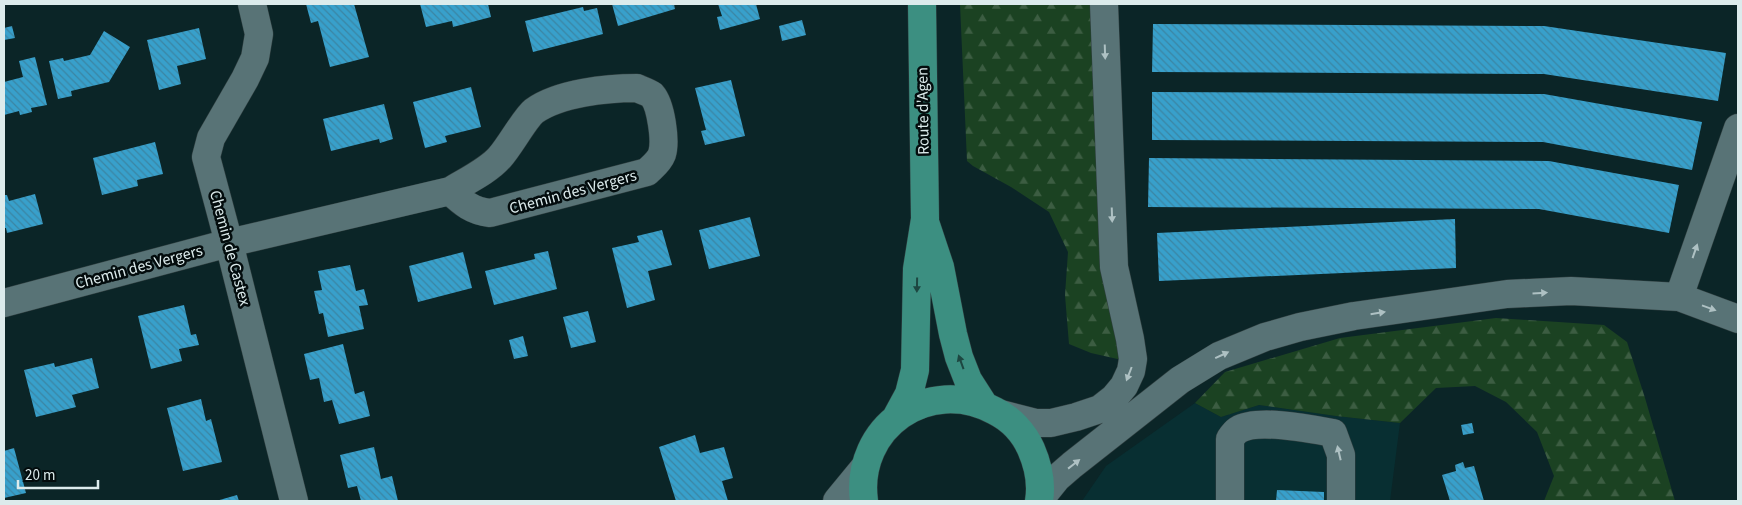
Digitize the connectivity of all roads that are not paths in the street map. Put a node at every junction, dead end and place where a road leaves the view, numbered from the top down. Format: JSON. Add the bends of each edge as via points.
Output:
{"nodes":[{"id":1,"x":252,"y":4,"type":"edge"},
{"id":2,"x":922,"y":4,"type":"edge"},
{"id":3,"x":1104,"y":4,"type":"edge"},
{"id":4,"x":1738,"y":128,"type":"edge"},
{"id":5,"x":450,"y":191,"type":"junction"},
{"id":6,"x":925,"y":219,"type":"junction"},
{"id":7,"x":229,"y":243,"type":"junction"},
{"id":8,"x":1679,"y":297,"type":"junction"},
{"id":9,"x":4,"y":303,"type":"edge"},
{"id":10,"x":1738,"y":319,"type":"edge"},
{"id":11,"x":993,"y":409,"type":"junction"},
{"id":12,"x":896,"y":418,"type":"junction"},
{"id":13,"x":865,"y":467,"type":"junction"},
{"id":14,"x":1040,"y":500,"type":"edge"},
{"id":15,"x":294,"y":501,"type":"edge"},
{"id":16,"x":837,"y":501,"type":"edge"},
{"id":17,"x":864,"y":501,"type":"edge"},
{"id":18,"x":1230,"y":501,"type":"edge"},
{"id":19,"x":1341,"y":501,"type":"edge"}],
"edges":[{"from":1,"to":7,"type":"street","name":"Chemin de Castex","via":[[259,34],[255,58],[211,138],[206,157]]},
{"from":2,"to":6,"type":"main road","name":"Route d'Agen"},
{"from":3,"to":11,"type":"street","one_way":true,"via":[[1114,267],[1130,339],[1131,371],[1114,398],[1100,409],[1084,414],[1050,423],[1036,423]]},
{"from":8,"to":4,"type":"street","one_way":true},
{"from":5,"to":5,"type":"street","name":"Chemin des Vergers","via":[[467,206],[490,213],[647,172],[663,152],[659,109],[652,95],[637,88],[607,88],[551,101],[532,112],[499,158]]},
{"from":5,"to":7,"type":"street","name":"Chemin des Vergers"},
{"from":11,"to":6,"type":"main road","name":"Route d'Agen","one_way":true,"via":[[968,380],[959,357],[940,267]]},
{"from":6,"to":12,"type":"main road","name":"Route d'Agen","one_way":true,"via":[[917,270],[915,370],[909,394]]},
{"from":7,"to":9,"type":"street","name":"Chemin des Vergers"},
{"from":7,"to":15,"type":"street","name":"Chemin de Castex"},
{"from":8,"to":10,"type":"street","one_way":true},
{"from":14,"to":8,"type":"street","one_way":true,"via":[[1072,465],[1180,380],[1219,356],[1265,337],[1354,316],[1508,294],[1571,291]]},
{"from":11,"to":12,"type":"main road","via":[[966,400],[948,399],[912,408]]},
{"from":11,"to":14,"type":"main road","via":[[1016,426],[1028,442],[1040,479]]},
{"from":12,"to":13,"type":"main road","via":[[871,448]]},
{"from":13,"to":16,"type":"street"},
{"from":13,"to":17,"type":"main road"},
{"from":19,"to":18,"type":"street","one_way":true,"via":[[1342,455],[1333,433],[1298,426],[1251,425],[1238,430],[1230,439]]}]}
